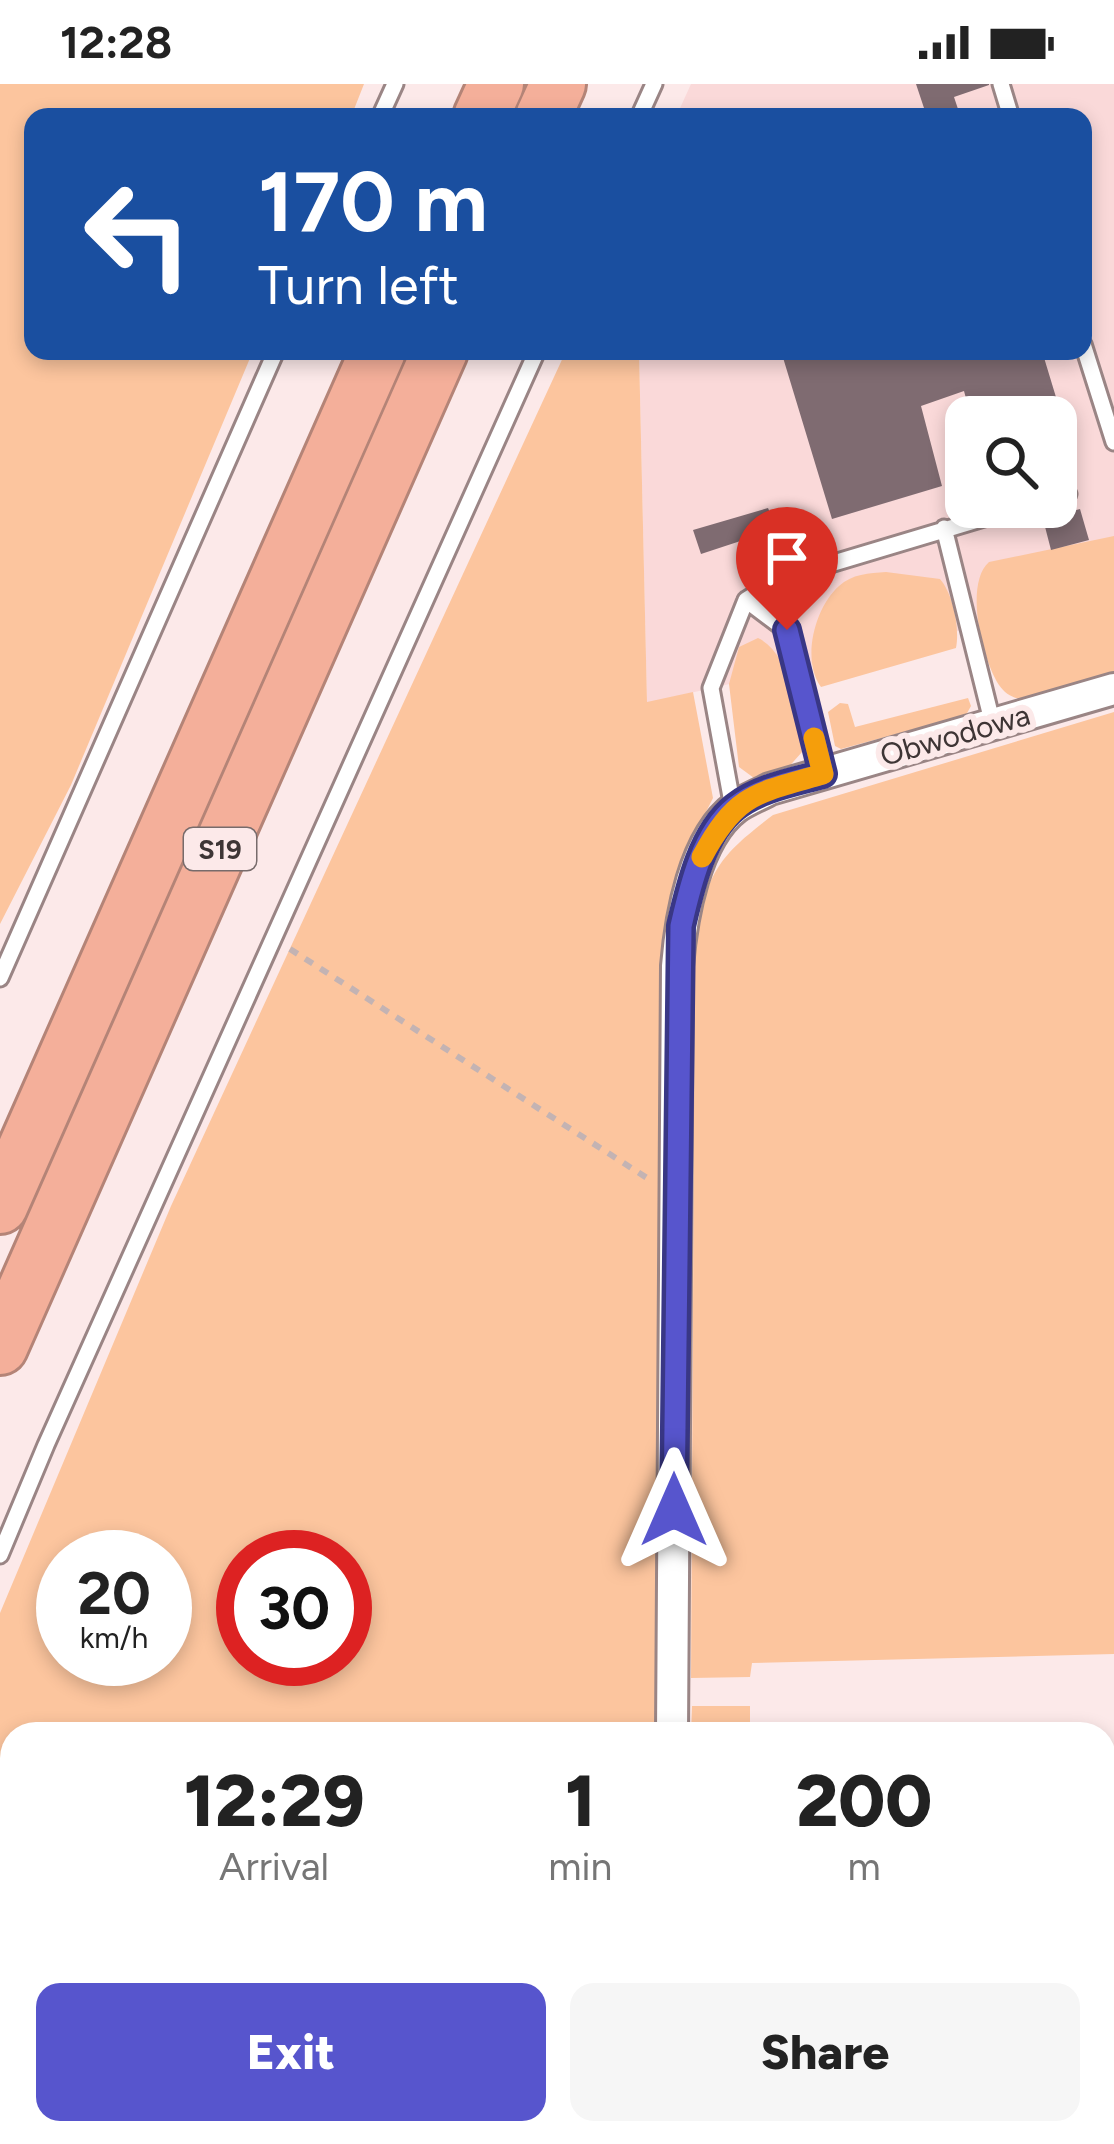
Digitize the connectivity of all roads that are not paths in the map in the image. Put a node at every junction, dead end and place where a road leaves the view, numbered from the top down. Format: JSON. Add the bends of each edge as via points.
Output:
{"nodes":[{"id":1,"x":272,"y":360,"type":"edge"},
{"id":2,"x":374,"y":360,"type":"edge"},
{"id":3,"x":436,"y":360,"type":"edge"},
{"id":4,"x":533,"y":360,"type":"edge"},
{"id":5,"x":1088,"y":360,"type":"edge"},
{"id":6,"x":1114,"y":442,"type":"edge"},
{"id":7,"x":944,"y":528,"type":"joint"},
{"id":8,"x":746,"y":600,"type":"junction"},
{"id":9,"x":1114,"y":689,"type":"edge"},
{"id":10,"x":993,"y":725,"type":"junction"},
{"id":11,"x":823,"y":774,"type":"junction"},
{"id":12,"x":734,"y":808,"type":"junction"},
{"id":13,"x":0,"y":978,"type":"edge"},
{"id":14,"x":0,"y":1206,"type":"edge"},
{"id":15,"x":0,"y":1348,"type":"edge"},
{"id":16,"x":0,"y":1555,"type":"edge"},
{"id":17,"x":672,"y":1722,"type":"edge"}],
"edges":[{"from":1,"to":13,"type":"lane"},
{"from":2,"to":14,"type":"highway","number":"S19"},
{"from":3,"to":15,"type":"highway","number":"S19"},
{"from":4,"to":16,"type":"lane"},
{"from":5,"to":6,"type":"lane"},
{"from":7,"to":8,"type":"lane","via":[[777,580]]},
{"from":7,"to":10,"type":"lane"},
{"from":8,"to":11,"type":"lane","via":[[787,630]]},
{"from":8,"to":12,"type":"lane","via":[[711,688]]},
{"from":9,"to":10,"type":"street","name":"Obwodowa"},
{"from":10,"to":11,"type":"street","name":"Obwodowa"},
{"from":11,"to":12,"type":"street","name":"Obwodowa"},
{"from":12,"to":17,"type":"street","via":[[701,859],[681,926]]}]}
